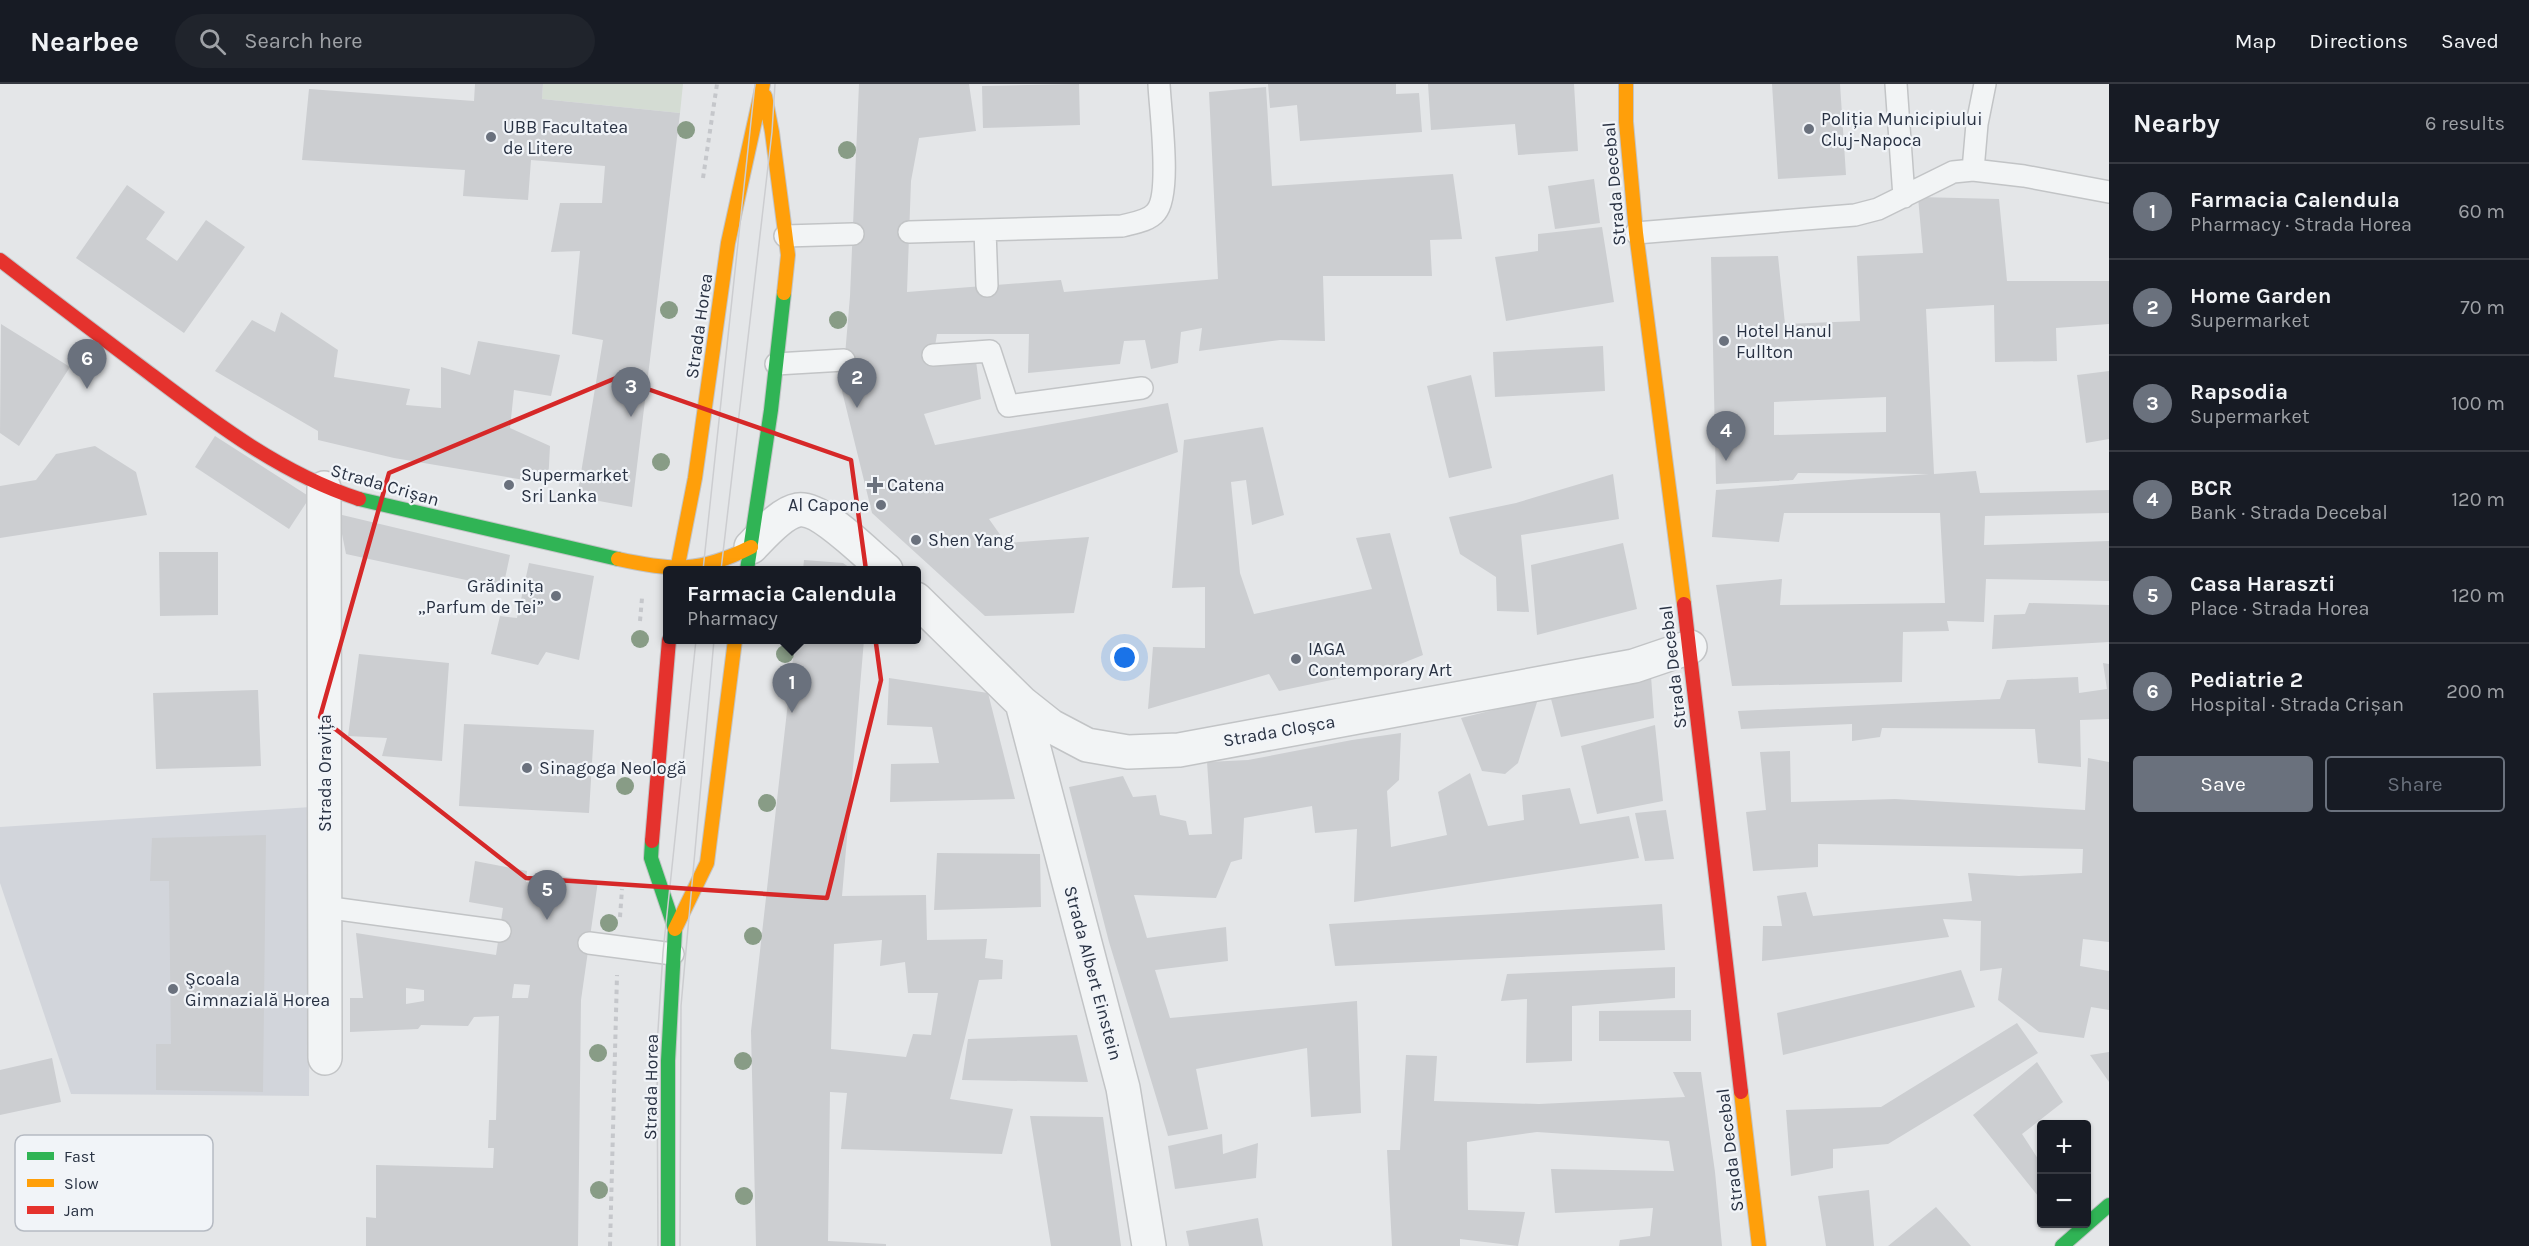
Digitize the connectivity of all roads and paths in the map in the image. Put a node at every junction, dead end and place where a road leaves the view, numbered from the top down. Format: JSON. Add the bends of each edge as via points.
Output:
{"nodes":[{"id":1,"x":1159,"y":84,"type":"edge"},
{"id":2,"x":1626,"y":84,"type":"edge"},
{"id":3,"x":1896,"y":84,"type":"edge"},
{"id":4,"x":1986,"y":84,"type":"edge"},
{"id":5,"x":763,"y":86,"type":"edge"},
{"id":6,"x":1973,"y":170,"type":"junction"},
{"id":7,"x":2109,"y":192,"type":"edge"},
{"id":8,"x":1904,"y":197,"type":"junction"},
{"id":9,"x":985,"y":230,"type":"junction"},
{"id":10,"x":909,"y":232,"type":"dead end"},
{"id":11,"x":1636,"y":233,"type":"junction"},
{"id":12,"x":853,"y":234,"type":"dead end"},
{"id":13,"x":785,"y":236,"type":"junction"},
{"id":14,"x":0,"y":260,"type":"edge"},
{"id":15,"x":987,"y":286,"type":"dead end"},
{"id":16,"x":933,"y":355,"type":"dead end"},
{"id":17,"x":844,"y":360,"type":"dead end"},
{"id":18,"x":776,"y":364,"type":"junction"},
{"id":19,"x":1142,"y":388,"type":"dead end"},
{"id":20,"x":324,"y":488,"type":"junction"},
{"id":21,"x":749,"y":559,"type":"edge"},
{"id":22,"x":678,"y":566,"type":"edge"},
{"id":23,"x":713,"y":566,"type":"edge"},
{"id":24,"x":881,"y":566,"type":"edge"},
{"id":25,"x":663,"y":568,"type":"edge"},
{"id":26,"x":921,"y":604,"type":"edge"},
{"id":27,"x":669,"y":644,"type":"edge"},
{"id":28,"x":734,"y":644,"type":"edge"},
{"id":29,"x":1690,"y":647,"type":"junction"},
{"id":30,"x":1022,"y":703,"type":"junction"},
{"id":31,"x":324,"y":908,"type":"junction"},
{"id":32,"x":675,"y":929,"type":"junction"},
{"id":33,"x":500,"y":931,"type":"dead end"},
{"id":34,"x":589,"y":943,"type":"dead end"},
{"id":35,"x":673,"y":954,"type":"junction"},
{"id":36,"x":325,"y":1058,"type":"dead end"},
{"id":37,"x":2109,"y":1205,"type":"edge"},
{"id":38,"x":668,"y":1246,"type":"edge"},
{"id":39,"x":1149,"y":1246,"type":"edge"},
{"id":40,"x":1759,"y":1246,"type":"edge"},
{"id":41,"x":2062,"y":1246,"type":"edge"}],
"edges":[{"from":1,"to":9,"type":"lane","via":[[1165,180],[1156,213],[1122,226]]},
{"from":2,"to":11,"type":"street","name":"Strada Decebal"},
{"from":3,"to":8,"type":"lane"},
{"from":4,"to":6,"type":"lane"},
{"from":5,"to":13,"type":"street","name":"Strada Horea"},
{"from":5,"to":22,"type":"street","name":"Strada Horea","via":[[728,243],[697,467]]},
{"from":6,"to":7,"type":"lane"},
{"from":6,"to":8,"type":"lane","via":[[1953,172]]},
{"from":8,"to":11,"type":"lane","via":[[1855,215]]},
{"from":9,"to":10,"type":"lane"},
{"from":9,"to":15,"type":"lane"},
{"from":11,"to":29,"type":"street","name":"Strada Decebal"},
{"from":12,"to":13,"type":"lane"},
{"from":13,"to":18,"type":"street","name":"Strada Horea","via":[[788,255]]},
{"from":14,"to":20,"type":"street","name":"Strada Crișan","via":[[196,409],[258,451]]},
{"from":16,"to":19,"type":"lane","via":[[990,343],[1008,406]]},
{"from":17,"to":18,"type":"lane"},
{"from":18,"to":21,"type":"street","name":"Strada Horea"},
{"from":20,"to":25,"type":"street","name":"Strada Crișan","via":[[367,502]]},
{"from":20,"to":31,"type":"street","name":"Strada Oravița"},
{"from":21,"to":23,"type":"street","name":"Strada Crișan"},
{"from":21,"to":24,"type":"street","via":[[783,518],[803,510],[819,515]]},
{"from":26,"to":30,"type":"street","name":"Strada Cloșca"},
{"from":27,"to":32,"type":"street","name":"Strada Horea","via":[[651,858]]},
{"from":28,"to":32,"type":"street","name":"Strada Horea","via":[[707,863]]},
{"from":29,"to":30,"type":"street","name":"Strada Cloșca","via":[[1634,666],[1179,750],[1128,752],[1087,745],[1051,726]]},
{"from":29,"to":40,"type":"street","name":"Strada Decebal"},
{"from":30,"to":39,"type":"street","name":"Strada Albert Einstein","via":[[1123,1088]]},
{"from":31,"to":33,"type":"lane"},
{"from":31,"to":36,"type":"street","name":"Strada Oravița"},
{"from":32,"to":35,"type":"street","name":"Strada Horea"},
{"from":34,"to":35,"type":"lane"},
{"from":35,"to":38,"type":"street","name":"Strada Horea","via":[[668,1061]]},
{"from":37,"to":41,"type":"street"}]}
